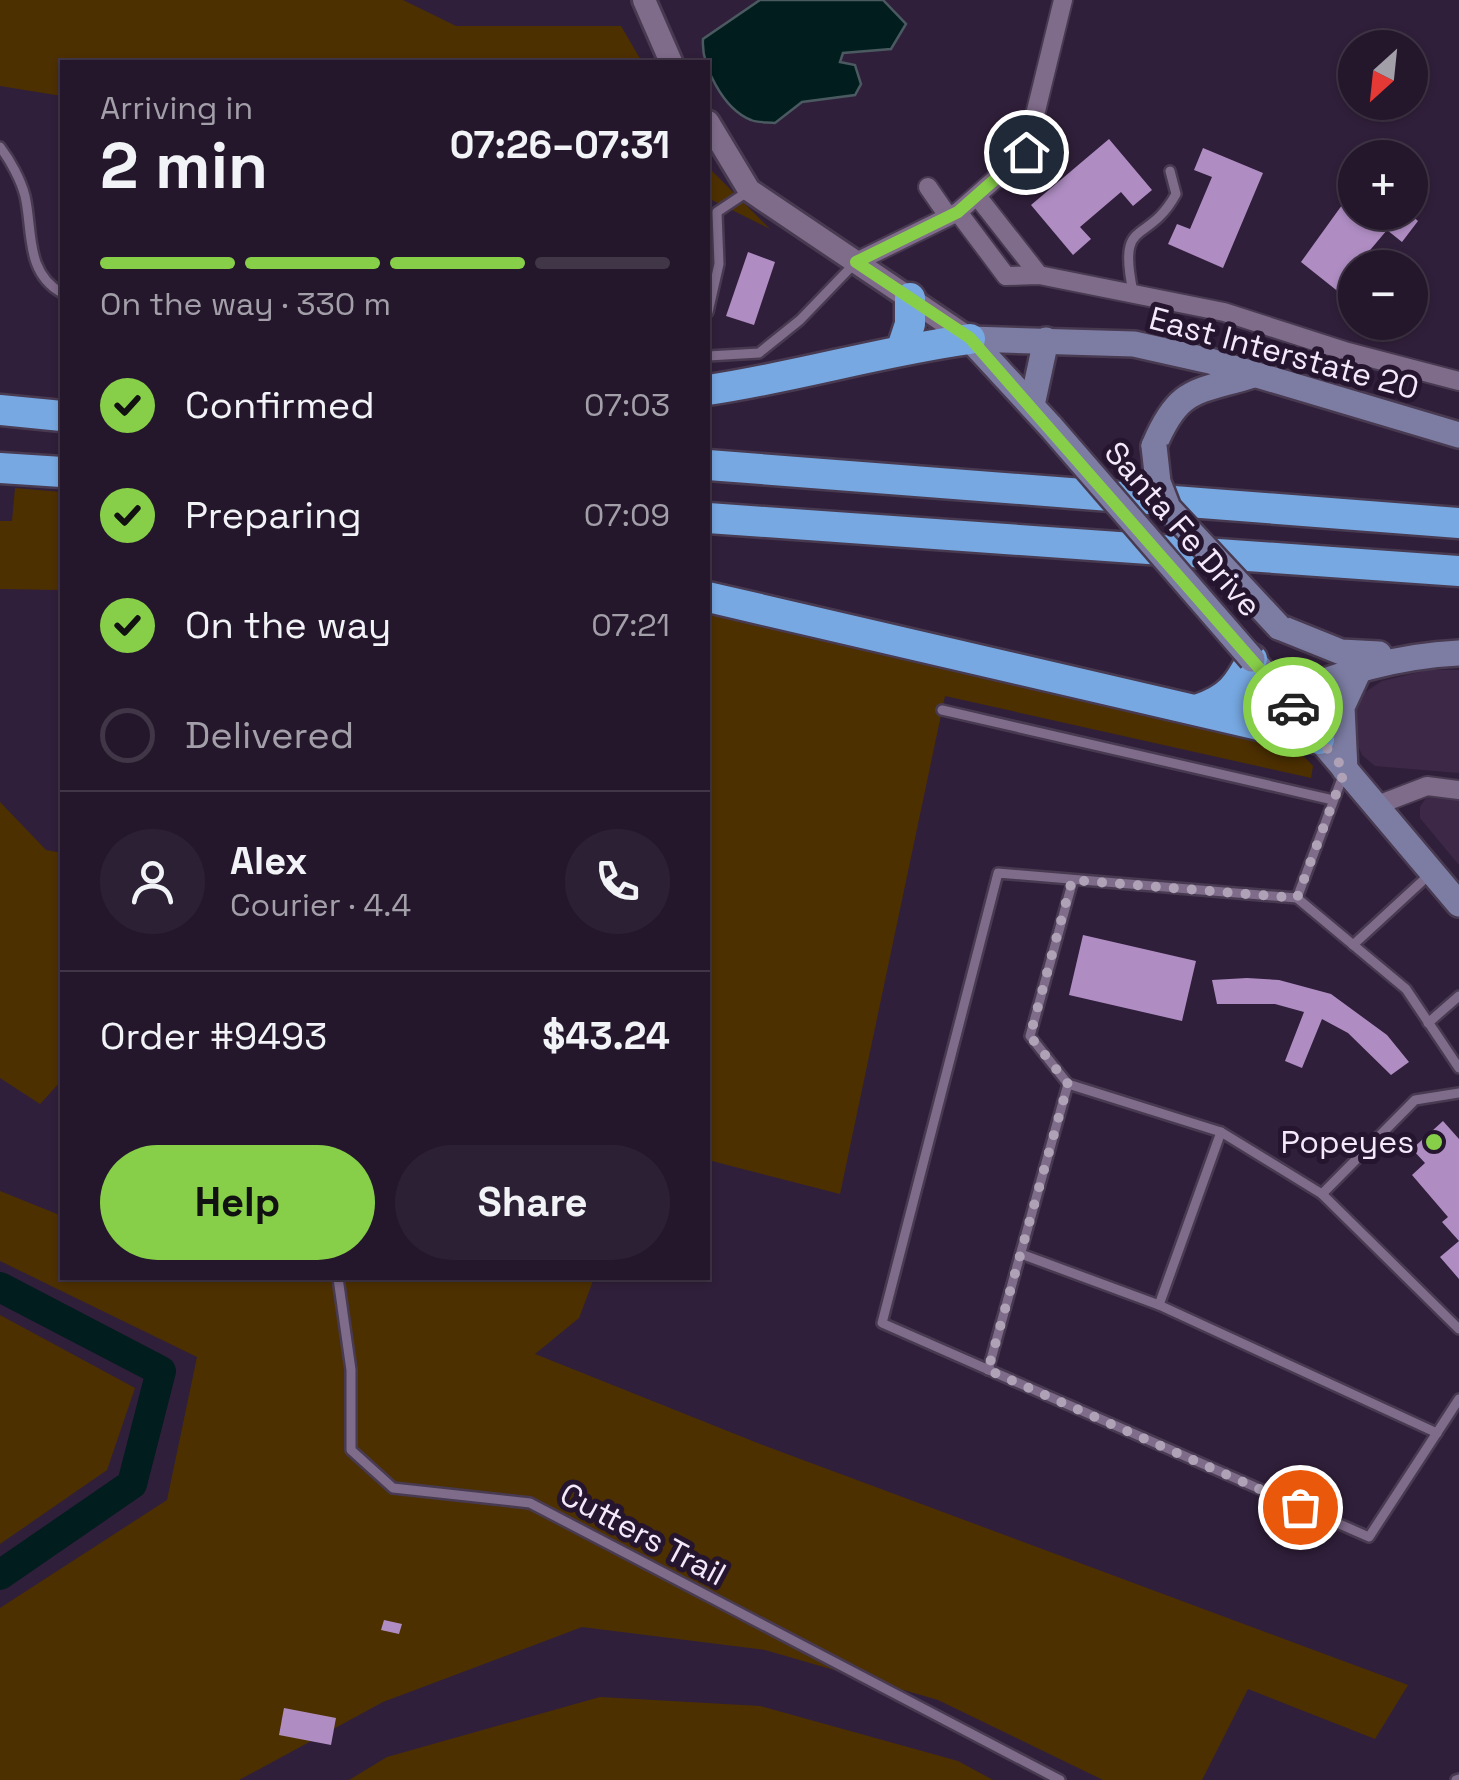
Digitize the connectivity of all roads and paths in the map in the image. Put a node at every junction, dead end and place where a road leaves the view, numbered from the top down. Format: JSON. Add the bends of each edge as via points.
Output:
{"nodes":[{"id":1,"x":644,"y":0,"type":"edge"},
{"id":2,"x":1064,"y":0,"type":"edge"},
{"id":3,"x":670,"y":60,"type":"edge"},
{"id":4,"x":710,"y":125,"type":"edge"},
{"id":5,"x":0,"y":147,"type":"edge"},
{"id":6,"x":1170,"y":172,"type":"dead end"},
{"id":7,"x":928,"y":187,"type":"dead end"},
{"id":8,"x":749,"y":190,"type":"junction"},
{"id":9,"x":978,"y":196,"type":"junction"},
{"id":10,"x":712,"y":210,"type":"edge"},
{"id":11,"x":953,"y":214,"type":"junction"},
{"id":12,"x":856,"y":262,"type":"junction"},
{"id":13,"x":1039,"y":274,"type":"junction"},
{"id":14,"x":60,"y":292,"type":"edge"},
{"id":15,"x":1133,"y":292,"type":"junction"},
{"id":16,"x":910,"y":298,"type":"junction"},
{"id":17,"x":710,"y":302,"type":"edge"},
{"id":18,"x":970,"y":338,"type":"junction"},
{"id":19,"x":1046,"y":340,"type":"junction"},
{"id":20,"x":902,"y":348,"type":"junction"},
{"id":21,"x":710,"y":356,"type":"edge"},
{"id":22,"x":1253,"y":375,"type":"junction"},
{"id":23,"x":1459,"y":381,"type":"edge"},
{"id":24,"x":710,"y":390,"type":"edge"},
{"id":25,"x":1032,"y":404,"type":"junction"},
{"id":26,"x":60,"y":406,"type":"edge"},
{"id":27,"x":12,"y":411,"type":"edge"},
{"id":28,"x":60,"y":416,"type":"edge"},
{"id":29,"x":1459,"y":434,"type":"edge"},
{"id":30,"x":710,"y":465,"type":"edge"},
{"id":31,"x":4,"y":468,"type":"edge"},
{"id":32,"x":60,"y":472,"type":"edge"},
{"id":33,"x":710,"y":518,"type":"edge"},
{"id":34,"x":1459,"y":523,"type":"edge"},
{"id":35,"x":1459,"y":572,"type":"edge"},
{"id":36,"x":710,"y":597,"type":"edge"},
{"id":37,"x":1459,"y":653,"type":"edge"},
{"id":38,"x":1412,"y":655,"type":"junction"},
{"id":39,"x":1252,"y":659,"type":"junction"},
{"id":40,"x":1361,"y":666,"type":"junction"},
{"id":41,"x":1284,"y":696,"type":"junction"},
{"id":42,"x":1199,"y":709,"type":"junction"},
{"id":43,"x":942,"y":710,"type":"dead end"},
{"id":44,"x":1236,"y":717,"type":"junction"},
{"id":45,"x":1319,"y":740,"type":"junction"},
{"id":46,"x":1345,"y":770,"type":"junction"},
{"id":47,"x":1459,"y":790,"type":"edge"},
{"id":48,"x":1333,"y":800,"type":"junction"},
{"id":49,"x":1376,"y":806,"type":"junction"},
{"id":50,"x":1432,"y":872,"type":"junction"},
{"id":51,"x":1072,"y":880,"type":"junction"},
{"id":52,"x":1297,"y":898,"type":"junction"},
{"id":53,"x":1459,"y":904,"type":"edge"},
{"id":54,"x":1353,"y":945,"type":"junction"},
{"id":55,"x":1459,"y":996,"type":"edge"},
{"id":56,"x":1428,"y":1023,"type":"junction"},
{"id":57,"x":1459,"y":1068,"type":"edge"},
{"id":58,"x":1068,"y":1084,"type":"junction"},
{"id":59,"x":1459,"y":1093,"type":"edge"},
{"id":60,"x":1221,"y":1132,"type":"junction"},
{"id":61,"x":1322,"y":1194,"type":"junction"},
{"id":62,"x":1021,"y":1254,"type":"junction"},
{"id":63,"x":338,"y":1280,"type":"edge"},
{"id":64,"x":1158,"y":1305,"type":"junction"},
{"id":65,"x":1459,"y":1329,"type":"edge"},
{"id":66,"x":988,"y":1370,"type":"junction"},
{"id":67,"x":1459,"y":1399,"type":"edge"},
{"id":68,"x":1437,"y":1433,"type":"junction"},
{"id":69,"x":1060,"y":1780,"type":"edge"}],
"edges":[{"from":1,"to":3,"type":"street"},
{"from":2,"to":9,"type":"street","via":[[1026,152]]},
{"from":4,"to":8,"type":"street"},
{"from":5,"to":14,"type":"lane","via":[[25,192],[34,262]]},
{"from":6,"to":15,"type":"lane","via":[[1176,194],[1171,203],[1125,252]]},
{"from":7,"to":11,"type":"street"},
{"from":8,"to":10,"type":"lane"},
{"from":8,"to":12,"type":"street"},
{"from":9,"to":11,"type":"street"},
{"from":9,"to":13,"type":"street"},
{"from":10,"to":17,"type":"lane","via":[[718,264]]},
{"from":11,"to":12,"type":"street"},
{"from":11,"to":13,"type":"street","via":[[1006,276]]},
{"from":12,"to":16,"type":"street"},
{"from":12,"to":21,"type":"lane","via":[[759,352]]},
{"from":13,"to":15,"type":"street"},
{"from":15,"to":23,"type":"street"},
{"from":16,"to":18,"type":"street"},
{"from":16,"to":20,"type":"highway"},
{"from":18,"to":19,"type":"main road","name":"East Interstate 20"},
{"from":18,"to":20,"type":"highway"},
{"from":18,"to":25,"type":"main road","name":"Santa Fe Drive"},
{"from":19,"to":22,"type":"main road","name":"East Interstate 20","via":[[1134,344]]},
{"from":19,"to":25,"type":"main road"},
{"from":20,"to":24,"type":"highway"},
{"from":22,"to":29,"type":"main road","name":"East Interstate 20"},
{"from":22,"to":38,"type":"main road","bridge":true,"via":[[1192,392],[1168,411],[1154,446],[1168,508],[1279,626],[1341,652]]},
{"from":25,"to":39,"type":"main road","name":"Santa Fe Drive","bridge":true},
{"from":26,"to":27,"type":"highway"},
{"from":27,"to":28,"type":"highway"},
{"from":30,"to":34,"type":"highway"},
{"from":31,"to":32,"type":"highway"},
{"from":33,"to":35,"type":"highway"},
{"from":36,"to":42,"type":"highway"},
{"from":37,"to":38,"type":"main road"},
{"from":38,"to":40,"type":"main road"},
{"from":39,"to":41,"type":"main road","name":"Santa Fe Drive"},
{"from":39,"to":42,"type":"highway","via":[[1236,689]]},
{"from":40,"to":41,"type":"main road"},
{"from":40,"to":46,"type":"main road","via":[[1342,706]]},
{"from":41,"to":44,"type":"highway"},
{"from":41,"to":45,"type":"main road","name":"Santa Fe Drive"},
{"from":42,"to":44,"type":"highway"},
{"from":43,"to":48,"type":"lane"},
{"from":44,"to":45,"type":"highway"},
{"from":45,"to":46,"type":"main road","name":"Santa Fe Drive"},
{"from":46,"to":48,"type":"lane"},
{"from":46,"to":49,"type":"main road","name":"Santa Fe Drive"},
{"from":47,"to":49,"type":"street","via":[[1427,786]]},
{"from":48,"to":52,"type":"lane"},
{"from":49,"to":50,"type":"main road","name":"Santa Fe Drive"},
{"from":50,"to":53,"type":"main road","name":"Santa Fe Drive"},
{"from":50,"to":54,"type":"lane"},
{"from":51,"to":52,"type":"lane"},
{"from":51,"to":58,"type":"lane","via":[[1030,1036]]},
{"from":51,"to":66,"type":"lane","via":[[998,874],[882,1323]]},
{"from":52,"to":54,"type":"lane"},
{"from":54,"to":56,"type":"lane","via":[[1406,989]]},
{"from":55,"to":56,"type":"lane"},
{"from":56,"to":57,"type":"lane"},
{"from":58,"to":60,"type":"lane"},
{"from":58,"to":62,"type":"lane"},
{"from":59,"to":61,"type":"lane","via":[[1415,1100]]},
{"from":60,"to":61,"type":"lane"},
{"from":60,"to":64,"type":"lane"},
{"from":61,"to":65,"type":"lane"},
{"from":62,"to":64,"type":"lane"},
{"from":62,"to":66,"type":"lane"},
{"from":63,"to":69,"type":"lane","name":"Cutters Trail","via":[[352,1370],[350,1450],[393,1488],[530,1503]]},
{"from":64,"to":68,"type":"lane"},
{"from":66,"to":68,"type":"lane","via":[[1369,1537]]},
{"from":67,"to":68,"type":"lane"}]}
